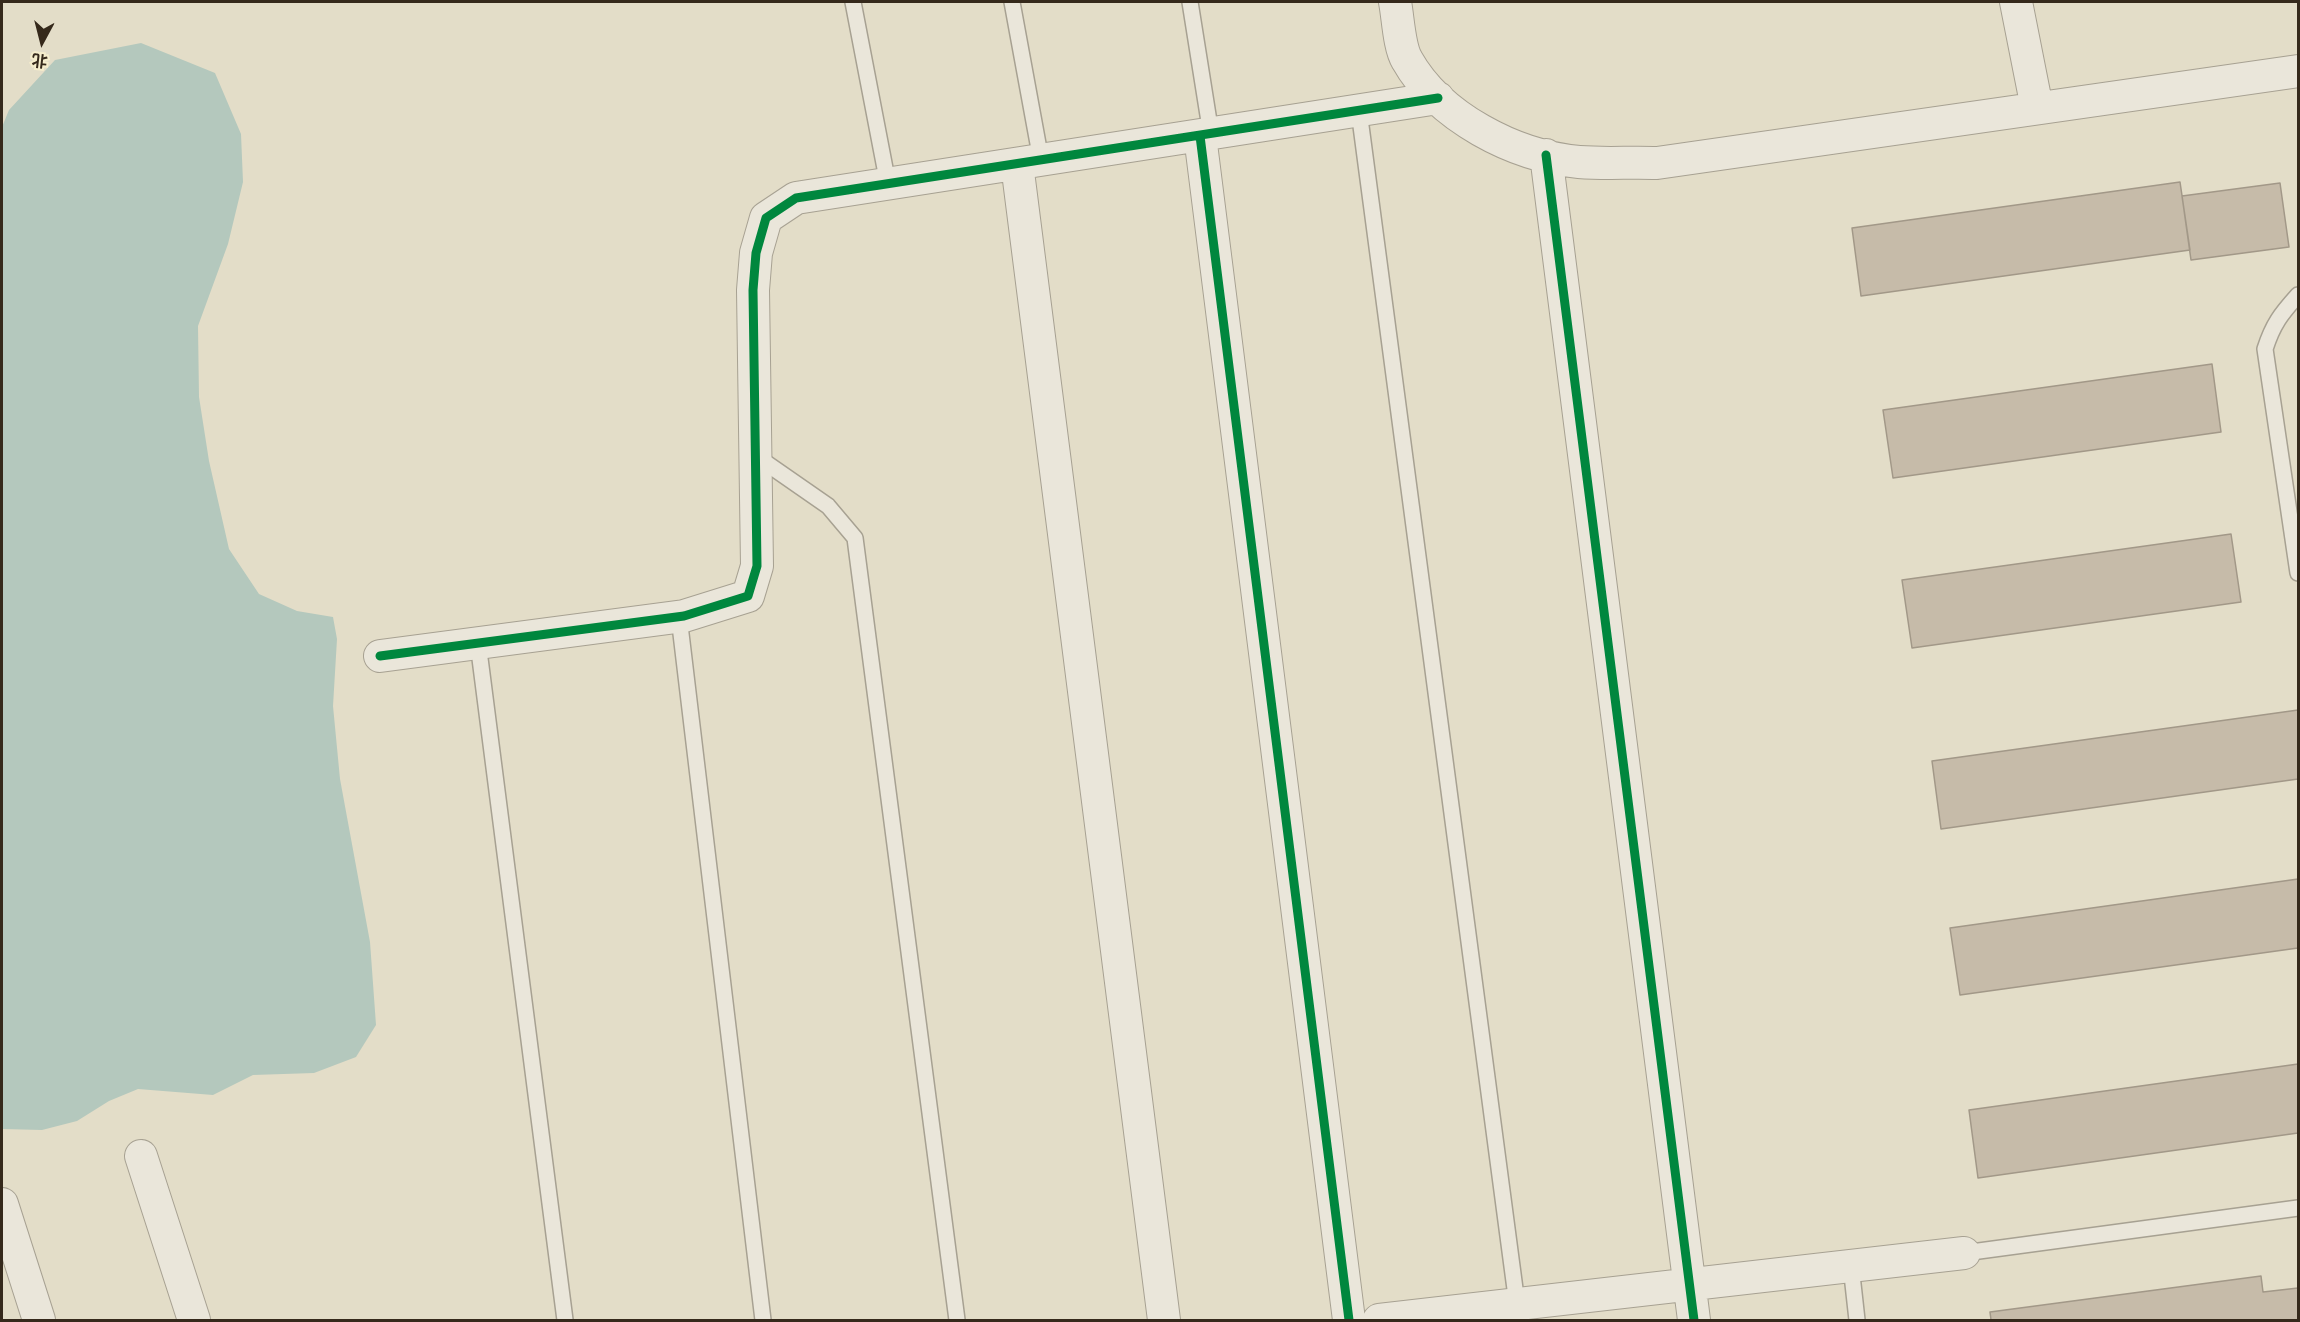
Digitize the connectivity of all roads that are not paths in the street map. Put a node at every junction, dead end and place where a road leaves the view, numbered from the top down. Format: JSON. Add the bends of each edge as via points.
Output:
{"nodes":[{"id":1,"x":853,"y":2,"type":"edge"},
{"id":2,"x":1012,"y":2,"type":"edge"},
{"id":3,"x":1190,"y":2,"type":"edge"},
{"id":4,"x":1395,"y":2,"type":"edge"},
{"id":5,"x":2016,"y":2,"type":"edge"},
{"id":6,"x":2298,"y":77,"type":"edge"},
{"id":7,"x":1438,"y":98,"type":"junction"},
{"id":8,"x":2037,"y":108,"type":"junction"},
{"id":9,"x":1359,"y":111,"type":"junction"},
{"id":10,"x":1205,"y":135,"type":"junction"},
{"id":11,"x":1546,"y":155,"type":"junction"},
{"id":12,"x":1029,"y":162,"type":"junction"},
{"id":13,"x":888,"y":184,"type":"junction"},
{"id":14,"x":2298,"y":295,"type":"edge"},
{"id":15,"x":755,"y":456,"type":"junction"},
{"id":16,"x":2298,"y":573,"type":"edge"},
{"id":17,"x":679,"y":617,"type":"junction"},
{"id":18,"x":478,"y":643,"type":"junction"},
{"id":19,"x":380,"y":656,"type":"dead end"},
{"id":20,"x":141,"y":1156,"type":"dead end"},
{"id":21,"x":2,"y":1204,"type":"edge"},
{"id":22,"x":2298,"y":1208,"type":"edge"},
{"id":23,"x":1964,"y":1253,"type":"joint"},
{"id":24,"x":1851,"y":1266,"type":"junction"},
{"id":25,"x":1690,"y":1285,"type":"junction"},
{"id":26,"x":1517,"y":1304,"type":"junction"},
{"id":27,"x":39,"y":1320,"type":"edge"},
{"id":28,"x":194,"y":1320,"type":"edge"},
{"id":29,"x":565,"y":1320,"type":"edge"},
{"id":30,"x":763,"y":1320,"type":"edge"},
{"id":31,"x":957,"y":1320,"type":"edge"},
{"id":32,"x":1164,"y":1320,"type":"edge"},
{"id":33,"x":1349,"y":1320,"type":"edge"},
{"id":34,"x":1379,"y":1320,"type":"edge"},
{"id":35,"x":1694,"y":1320,"type":"edge"},
{"id":36,"x":1857,"y":1320,"type":"edge"}],
"edges":[{"from":1,"to":13,"type":"lane"},
{"from":2,"to":12,"type":"lane"},
{"from":3,"to":10,"type":"lane"},
{"from":4,"to":7,"type":"street","via":[[1405,58]]},
{"from":5,"to":8,"type":"street"},
{"from":6,"to":8,"type":"street"},
{"from":7,"to":9,"type":"street"},
{"from":7,"to":11,"type":"street","via":[[1469,125],[1522,150]]},
{"from":8,"to":11,"type":"street","via":[[1657,163],[1578,162]]},
{"from":9,"to":10,"type":"street"},
{"from":9,"to":26,"type":"lane"},
{"from":10,"to":12,"type":"street"},
{"from":10,"to":33,"type":"street"},
{"from":11,"to":25,"type":"street"},
{"from":12,"to":13,"type":"street"},
{"from":12,"to":32,"type":"street"},
{"from":13,"to":15,"type":"street","via":[[796,198],[766,218],[756,253],[753,290]]},
{"from":14,"to":16,"type":"lane","via":[[2278,316],[2265,350]]},
{"from":15,"to":17,"type":"street","via":[[757,566],[748,596]]},
{"from":15,"to":31,"type":"lane","via":[[828,506],[855,538]]},
{"from":17,"to":18,"type":"street"},
{"from":17,"to":30,"type":"lane"},
{"from":18,"to":19,"type":"street"},
{"from":18,"to":29,"type":"lane"},
{"from":20,"to":28,"type":"street"},
{"from":21,"to":27,"type":"street"},
{"from":22,"to":23,"type":"lane"},
{"from":23,"to":24,"type":"street"},
{"from":24,"to":25,"type":"street"},
{"from":24,"to":36,"type":"lane"},
{"from":25,"to":26,"type":"street"},
{"from":25,"to":35,"type":"street"},
{"from":26,"to":34,"type":"street"}]}
